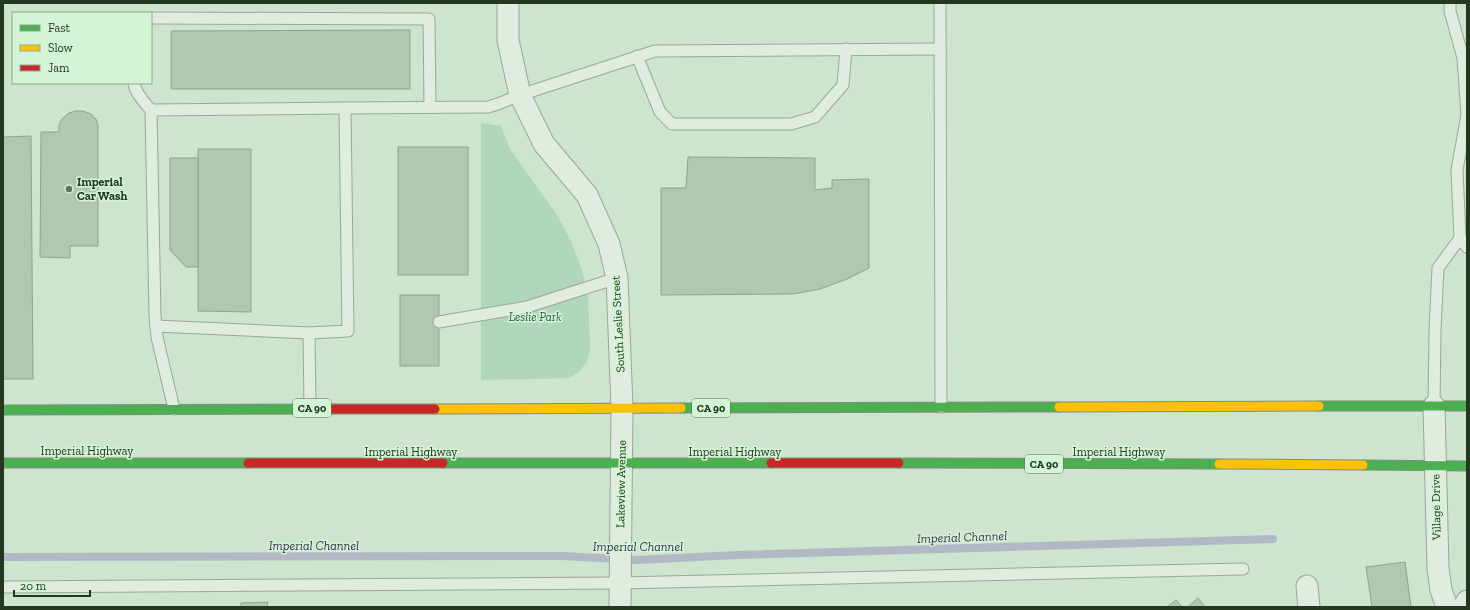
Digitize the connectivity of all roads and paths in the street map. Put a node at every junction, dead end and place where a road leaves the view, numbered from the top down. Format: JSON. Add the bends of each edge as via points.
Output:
{"nodes":[{"id":1,"x":508,"y":3,"type":"edge"},
{"id":2,"x":940,"y":3,"type":"edge"},
{"id":3,"x":1450,"y":3,"type":"edge"},
{"id":4,"x":152,"y":18,"type":"edge"},
{"id":5,"x":940,"y":49,"type":"junction"},
{"id":6,"x":846,"y":50,"type":"junction"},
{"id":7,"x":637,"y":56,"type":"junction"},
{"id":8,"x":134,"y":84,"type":"edge"},
{"id":9,"x":520,"y":95,"type":"junction"},
{"id":10,"x":430,"y":107,"type":"junction"},
{"id":11,"x":345,"y":108,"type":"junction"},
{"id":12,"x":151,"y":110,"type":"junction"},
{"id":13,"x":1460,"y":238,"type":"junction"},
{"id":14,"x":1467,"y":247,"type":"edge"},
{"id":15,"x":617,"y":278,"type":"junction"},
{"id":16,"x":439,"y":322,"type":"dead end"},
{"id":17,"x":156,"y":326,"type":"junction"},
{"id":18,"x":308,"y":333,"type":"junction"},
{"id":19,"x":1434,"y":406,"type":"junction"},
{"id":20,"x":1467,"y":406,"type":"edge"},
{"id":21,"x":940,"y":407,"type":"junction"},
{"id":22,"x":310,"y":408,"type":"junction"},
{"id":23,"x":622,"y":408,"type":"junction"},
{"id":24,"x":174,"y":409,"type":"junction"},
{"id":25,"x":3,"y":410,"type":"edge"},
{"id":26,"x":3,"y":463,"type":"edge"},
{"id":27,"x":621,"y":464,"type":"junction"},
{"id":28,"x":1435,"y":466,"type":"junction"},
{"id":29,"x":1467,"y":466,"type":"edge"},
{"id":30,"x":1243,"y":569,"type":"dead end"},
{"id":31,"x":620,"y":584,"type":"junction"},
{"id":32,"x":1307,"y":586,"type":"dead end"},
{"id":33,"x":3,"y":587,"type":"edge"},
{"id":34,"x":1467,"y":601,"type":"edge"},
{"id":35,"x":620,"y":607,"type":"edge"},
{"id":36,"x":1309,"y":607,"type":"edge"},
{"id":37,"x":1447,"y":607,"type":"edge"},
{"id":38,"x":1464,"y":607,"type":"edge"}],
"edges":[{"from":1,"to":9,"type":"street","name":"South Leslie Street","via":[[508,40]]},
{"from":2,"to":5,"type":"lane"},
{"from":3,"to":13,"type":"lane","via":[[1463,58],[1467,115],[1457,170]]},
{"from":4,"to":10,"type":"lane","via":[[429,20]]},
{"from":5,"to":6,"type":"lane"},
{"from":5,"to":21,"type":"lane"},
{"from":6,"to":7,"type":"lane","via":[[655,51]]},
{"from":6,"to":7,"type":"lane","via":[[843,85],[815,117],[791,124],[672,124],[660,112]]},
{"from":7,"to":9,"type":"lane"},
{"from":8,"to":12,"type":"lane","via":[[141,99]]},
{"from":9,"to":10,"type":"lane","via":[[488,107]]},
{"from":9,"to":15,"type":"street","name":"South Leslie Street","via":[[544,144],[587,195],[609,244]]},
{"from":10,"to":11,"type":"lane"},
{"from":11,"to":12,"type":"lane"},
{"from":11,"to":18,"type":"lane","via":[[348,331]]},
{"from":12,"to":17,"type":"lane"},
{"from":13,"to":14,"type":"lane"},
{"from":13,"to":19,"type":"lane","via":[[1438,268]]},
{"from":15,"to":16,"type":"lane","via":[[527,307]]},
{"from":15,"to":23,"type":"street","name":"South Leslie Street"},
{"from":17,"to":18,"type":"lane"},
{"from":17,"to":24,"type":"lane"},
{"from":18,"to":22,"type":"lane"},
{"from":19,"to":20,"type":"main road","number":"CA 90"},
{"from":19,"to":21,"type":"main road","number":"CA 90"},
{"from":19,"to":28,"type":"street","name":"Village Drive"},
{"from":21,"to":23,"type":"main road","number":"CA 90"},
{"from":22,"to":23,"type":"main road","number":"CA 90"},
{"from":22,"to":24,"type":"main road","number":"CA 90"},
{"from":23,"to":27,"type":"street","name":"Lakeview Avenue"},
{"from":24,"to":25,"type":"main road","number":"CA 90"},
{"from":26,"to":27,"type":"main road","name":"Imperial Highway","number":"CA 90"},
{"from":27,"to":28,"type":"main road","name":"Imperial Highway","number":"CA 90","via":[[1150,463]]},
{"from":27,"to":31,"type":"street","name":"Lakeview Avenue"},
{"from":28,"to":29,"type":"main road","name":"Imperial Highway","number":"CA 90"},
{"from":28,"to":37,"type":"street","name":"Village Drive","via":[[1438,568],[1441,590]]},
{"from":30,"to":31,"type":"lane"},
{"from":31,"to":33,"type":"lane"},
{"from":31,"to":35,"type":"street","name":"Lakeview Avenue"},
{"from":32,"to":36,"type":"street"},
{"from":34,"to":38,"type":"street"}]}
